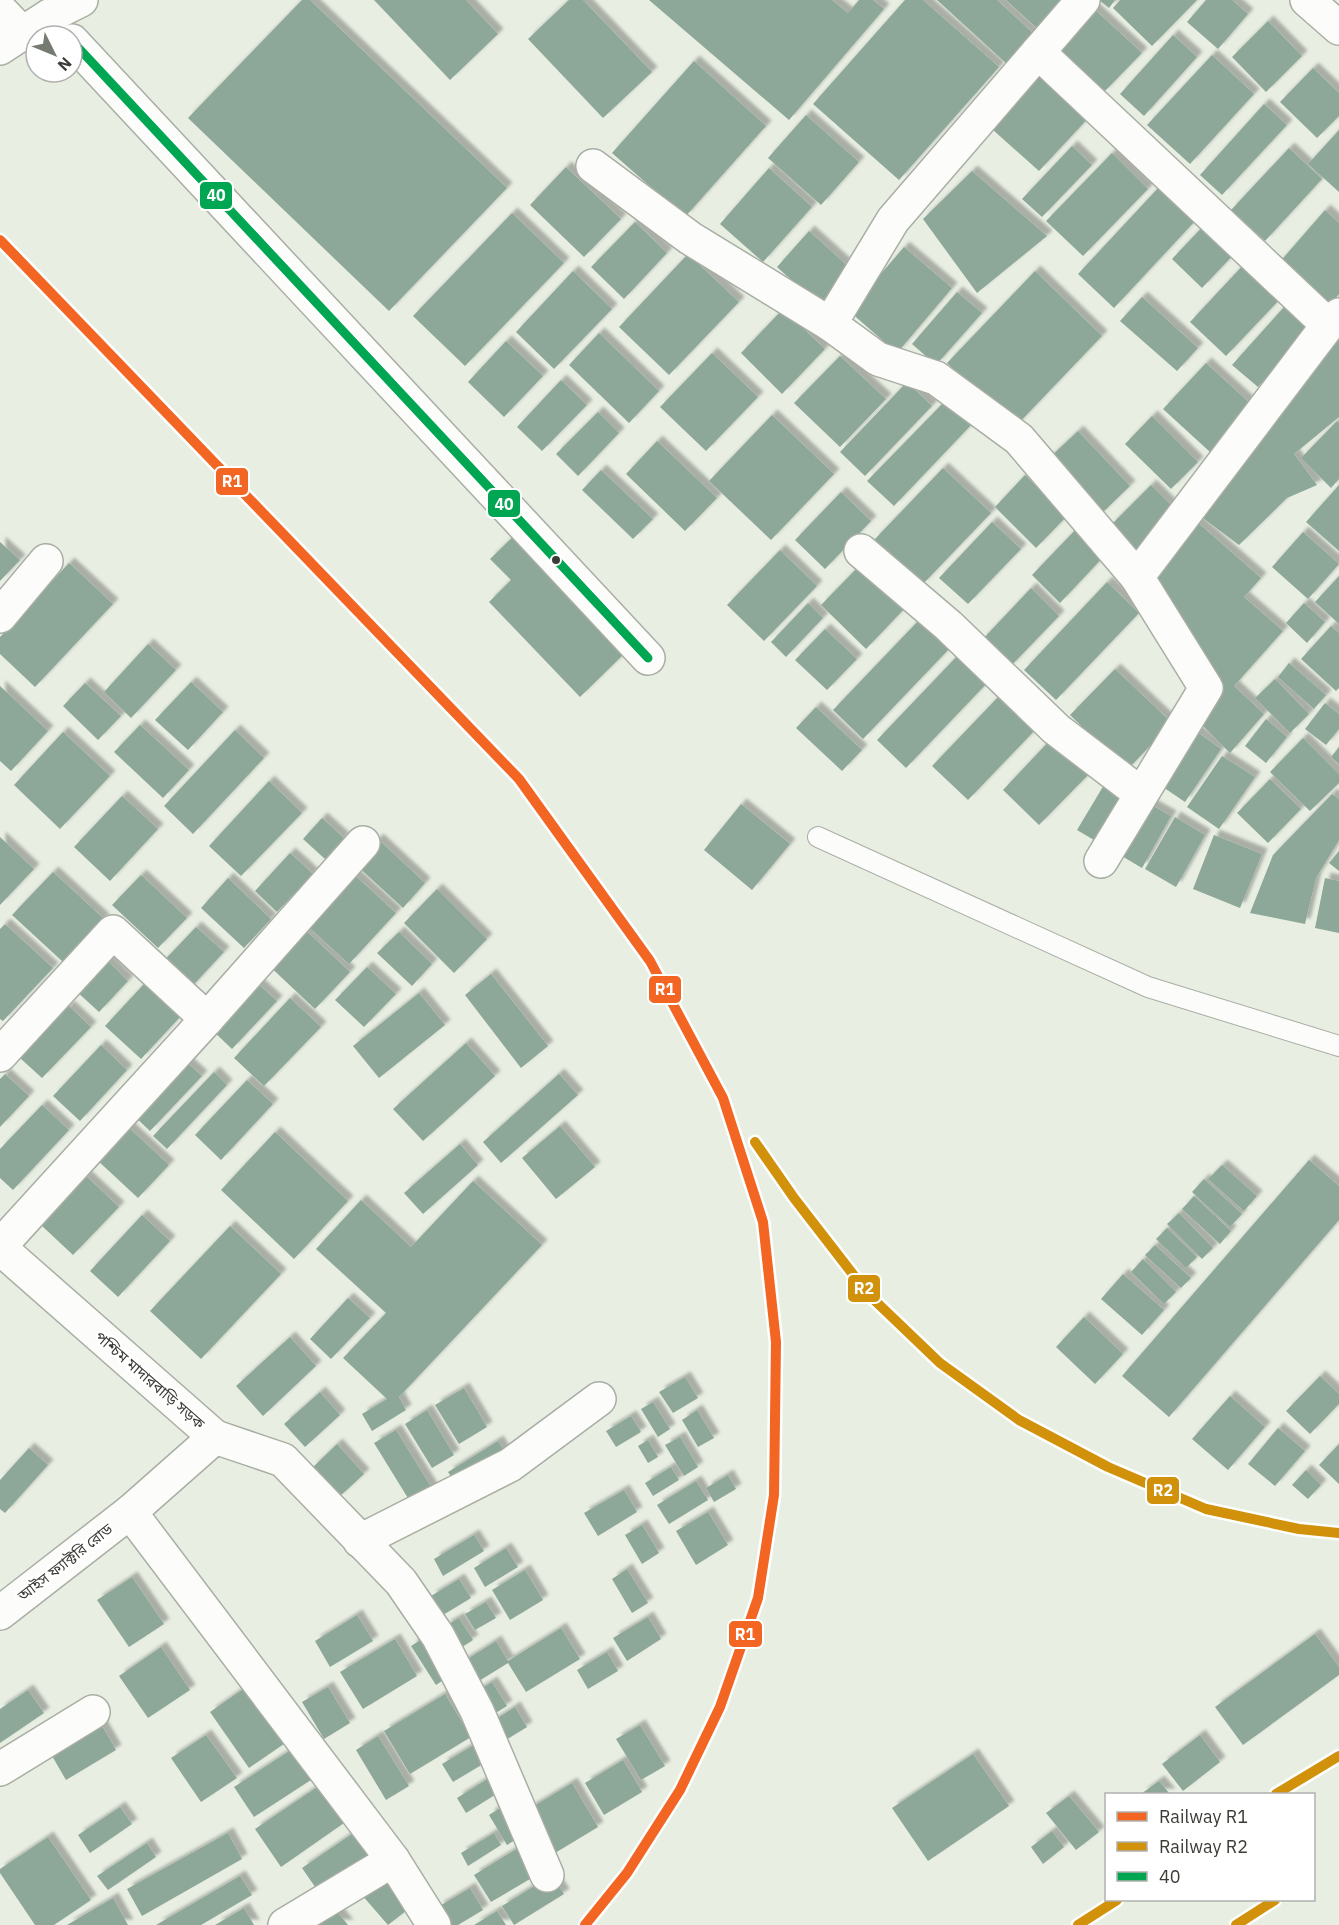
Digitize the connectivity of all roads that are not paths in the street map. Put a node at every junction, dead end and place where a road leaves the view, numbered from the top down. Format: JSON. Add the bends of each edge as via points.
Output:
{"nodes":[{"id":1,"x":81,"y":0,"type":"edge"},
{"id":2,"x":1083,"y":0,"type":"edge"},
{"id":3,"x":1307,"y":0,"type":"edge"},
{"id":4,"x":0,"y":10,"type":"edge"},
{"id":5,"x":47,"y":24,"type":"edge"},
{"id":6,"x":24,"y":26,"type":"edge"},
{"id":7,"x":1339,"y":28,"type":"edge"},
{"id":8,"x":1038,"y":52,"type":"junction"},
{"id":9,"x":84,"y":54,"type":"edge"},
{"id":10,"x":593,"y":165,"type":"dead end"},
{"id":11,"x":1333,"y":320,"type":"edge"},
{"id":12,"x":830,"y":324,"type":"junction"},
{"id":13,"x":861,"y":551,"type":"dead end"},
{"id":14,"x":46,"y":561,"type":"dead end"},
{"id":15,"x":1137,"y":577,"type":"junction"},
{"id":16,"x":0,"y":616,"type":"edge"},
{"id":17,"x":648,"y":658,"type":"dead end"},
{"id":18,"x":1142,"y":794,"type":"junction"},
{"id":19,"x":818,"y":837,"type":"dead end"},
{"id":20,"x":363,"y":843,"type":"dead end"},
{"id":21,"x":1101,"y":861,"type":"dead end"},
{"id":22,"x":207,"y":1019,"type":"junction"},
{"id":23,"x":1339,"y":1046,"type":"edge"},
{"id":24,"x":0,"y":1055,"type":"edge"},
{"id":25,"x":0,"y":1247,"type":"edge"},
{"id":26,"x":599,"y":1399,"type":"dead end"},
{"id":27,"x":215,"y":1437,"type":"junction"},
{"id":28,"x":130,"y":1512,"type":"junction"},
{"id":29,"x":360,"y":1542,"type":"junction"},
{"id":30,"x":0,"y":1613,"type":"edge"},
{"id":31,"x":93,"y":1712,"type":"dead end"},
{"id":32,"x":0,"y":1769,"type":"edge"},
{"id":33,"x":393,"y":1860,"type":"junction"},
{"id":34,"x":547,"y":1875,"type":"dead end"},
{"id":35,"x":285,"y":1925,"type":"edge"},
{"id":36,"x":434,"y":1925,"type":"edge"}],
"edges":[{"from":1,"to":5,"type":"street"},
{"from":2,"to":8,"type":"street"},
{"from":3,"to":7,"type":"street"},
{"from":4,"to":6,"type":"street"},
{"from":8,"to":11,"type":"street"},
{"from":8,"to":12,"type":"street","via":[[892,220]]},
{"from":9,"to":17,"type":"street"},
{"from":10,"to":12,"type":"street","via":[[690,238]]},
{"from":11,"to":15,"type":"street"},
{"from":12,"to":15,"type":"street","via":[[878,359],[936,378],[1019,439]]},
{"from":13,"to":18,"type":"street","via":[[949,626],[1056,729]]},
{"from":14,"to":16,"type":"street"},
{"from":15,"to":18,"type":"street","via":[[1206,688]]},
{"from":18,"to":21,"type":"street"},
{"from":19,"to":23,"type":"lane","via":[[1148,987]]},
{"from":20,"to":22,"type":"street"},
{"from":22,"to":24,"type":"street","via":[[113,932]]},
{"from":22,"to":25,"type":"street"},
{"from":25,"to":27,"type":"street","name":"পশ্চিম মাদারবাড়ি সড়ক"},
{"from":26,"to":29,"type":"street","via":[[510,1465]]},
{"from":27,"to":28,"type":"street","name":"পশ্চিম মাদারবাড়ি সড়ক"},
{"from":27,"to":29,"type":"street","via":[[282,1460]]},
{"from":28,"to":30,"type":"street","name":"আইস ফ্যাক্টরি রোড"},
{"from":28,"to":33,"type":"street"},
{"from":29,"to":34,"type":"street","via":[[401,1582],[438,1636],[477,1711]]},
{"from":31,"to":32,"type":"street"},
{"from":33,"to":35,"type":"street"},
{"from":33,"to":36,"type":"street"}]}
